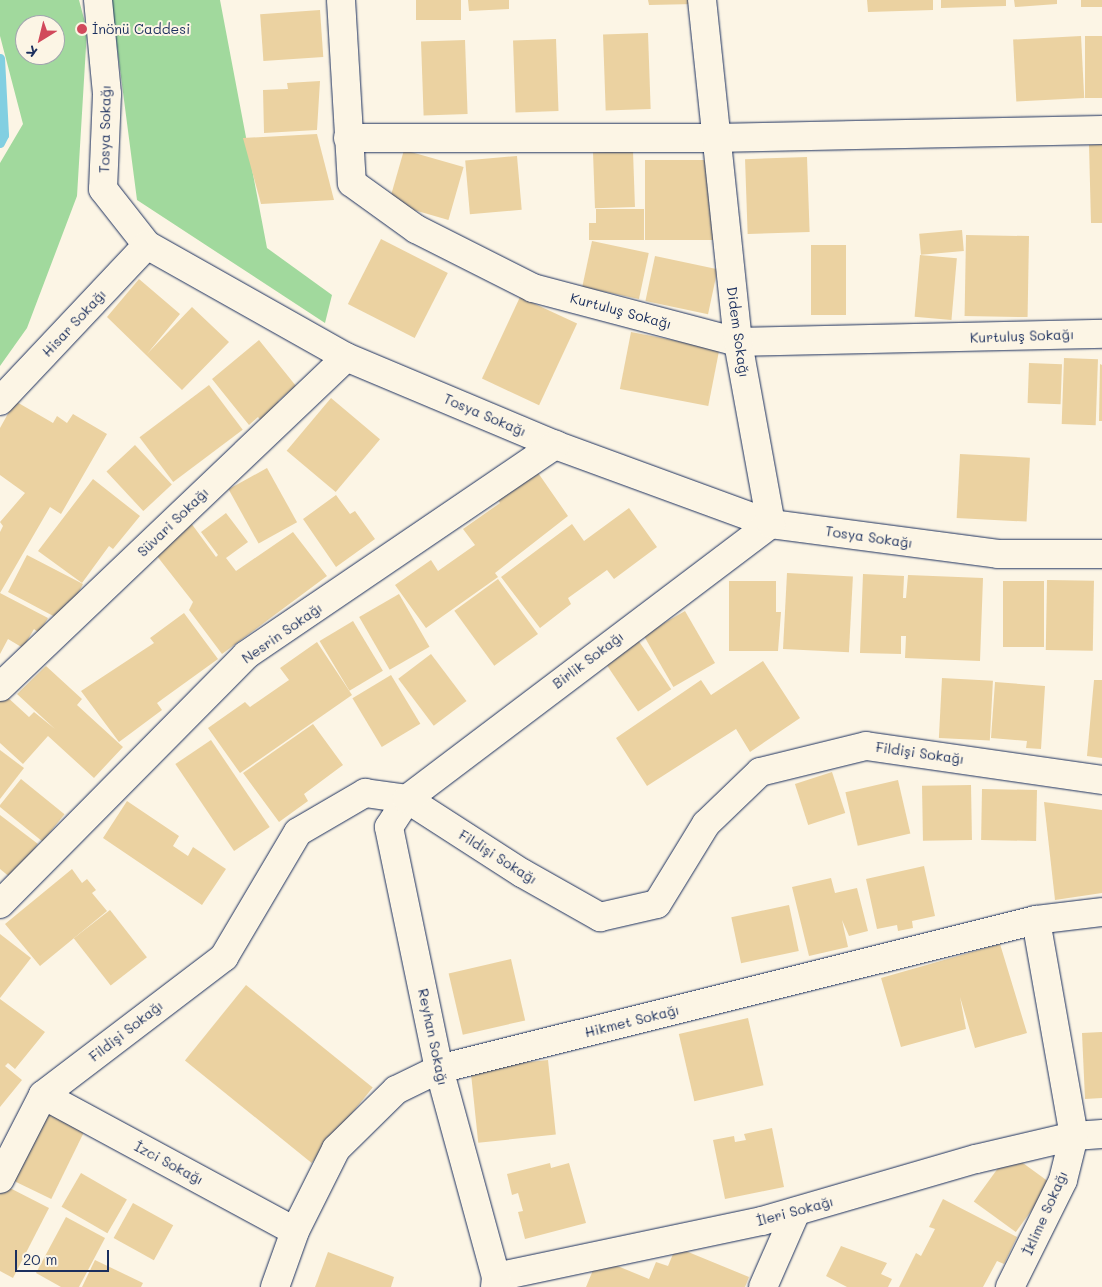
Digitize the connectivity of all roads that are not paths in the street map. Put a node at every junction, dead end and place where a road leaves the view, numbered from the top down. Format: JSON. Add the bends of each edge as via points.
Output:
{"nodes":[{"id":1,"x":98,"y":0,"type":"edge"},
{"id":2,"x":341,"y":0,"type":"edge"},
{"id":3,"x":702,"y":0,"type":"edge"},
{"id":4,"x":1102,"y":130,"type":"edge"},
{"id":5,"x":348,"y":138,"type":"junction"},
{"id":6,"x":715,"y":138,"type":"junction"},
{"id":7,"x":147,"y":245,"type":"junction"},
{"id":8,"x":1102,"y":334,"type":"edge"},
{"id":9,"x":738,"y":342,"type":"junction"},
{"id":10,"x":346,"y":356,"type":"junction"},
{"id":11,"x":0,"y":402,"type":"edge"},
{"id":12,"x":555,"y":445,"type":"junction"},
{"id":13,"x":771,"y":524,"type":"junction"},
{"id":14,"x":1102,"y":554,"type":"edge"},
{"id":15,"x":0,"y":687,"type":"edge"},
{"id":16,"x":1102,"y":780,"type":"edge"},
{"id":17,"x":407,"y":799,"type":"junction"},
{"id":18,"x":0,"y":904,"type":"edge"},
{"id":19,"x":1102,"y":912,"type":"edge"},
{"id":20,"x":1036,"y":920,"type":"junction"},
{"id":21,"x":439,"y":1069,"type":"junction"},
{"id":22,"x":44,"y":1095,"type":"junction"},
{"id":23,"x":1102,"y":1134,"type":"edge"},
{"id":24,"x":1074,"y":1136,"type":"junction"},
{"id":25,"x":0,"y":1179,"type":"edge"},
{"id":26,"x":796,"y":1212,"type":"junction"},
{"id":27,"x":295,"y":1231,"type":"junction"},
{"id":28,"x":495,"y":1282,"type":"edge"},
{"id":29,"x":274,"y":1287,"type":"edge"},
{"id":30,"x":763,"y":1287,"type":"edge"},
{"id":31,"x":1010,"y":1287,"type":"edge"}],
"edges":[{"from":1,"to":7,"type":"street","name":"Tosya Sokağı","via":[[107,94],[103,189]]},
{"from":2,"to":5,"type":"street","name":"Kurtuluş Sokağı"},
{"from":3,"to":6,"type":"street","name":"Didem Sokağı"},
{"from":4,"to":6,"type":"street"},
{"from":5,"to":6,"type":"street"},
{"from":5,"to":9,"type":"street","name":"Kurtuluş Sokağı","via":[[352,183],[416,230],[533,288]]},
{"from":6,"to":9,"type":"street","name":"Didem Sokağı"},
{"from":7,"to":10,"type":"street","name":"Tosya Sokağı"},
{"from":7,"to":11,"type":"street","name":"Hisar Sokağı"},
{"from":8,"to":9,"type":"street","name":"Kurtuluş Sokağı"},
{"from":9,"to":13,"type":"street","name":"Didem Sokağı"},
{"from":10,"to":12,"type":"street","name":"Tosya Sokağı"},
{"from":10,"to":15,"type":"street","name":"Süvari Sokağı"},
{"from":12,"to":13,"type":"street","name":"Tosya Sokağı"},
{"from":12,"to":18,"type":"street","name":"Nesrin Sokağı","via":[[246,655]]},
{"from":13,"to":14,"type":"street","name":"Tosya Sokağı","via":[[998,554]]},
{"from":13,"to":17,"type":"street","name":"Birlik Sokağı"},
{"from":16,"to":17,"type":"street","name":"Fildişi Sokağı","via":[[866,746],[760,772],[706,824],[657,904],[600,917],[522,873]]},
{"from":17,"to":21,"type":"street","name":"Reyhan Sokağı","via":[[389,827]]},
{"from":17,"to":22,"type":"street","name":"Fildişi Sokağı","via":[[365,793],[298,832],[224,957]]},
{"from":19,"to":20,"type":"street","name":"Hikmet Sokağı"},
{"from":20,"to":21,"type":"street","name":"Hikmet Sokağı"},
{"from":20,"to":24,"type":"street"},
{"from":21,"to":27,"type":"street","name":"Hikmet Sokağı","via":[[396,1090],[336,1149]]},
{"from":21,"to":28,"type":"street","name":"Reyhan Sokağı"},
{"from":22,"to":25,"type":"street","name":"Fildişi Sokağı"},
{"from":22,"to":27,"type":"street","name":"İzci Sokağı"},
{"from":23,"to":24,"type":"street","name":"İleri Sokağı"},
{"from":24,"to":26,"type":"street","name":"İleri Sokağı","via":[[976,1159]]},
{"from":24,"to":31,"type":"street","name":"İklime Sokağı","via":[[1063,1180]]},
{"from":26,"to":28,"type":"street","name":"İleri Sokağı"},
{"from":26,"to":30,"type":"street"},
{"from":27,"to":29,"type":"street","name":"Hikmet Sokağı"}]}
